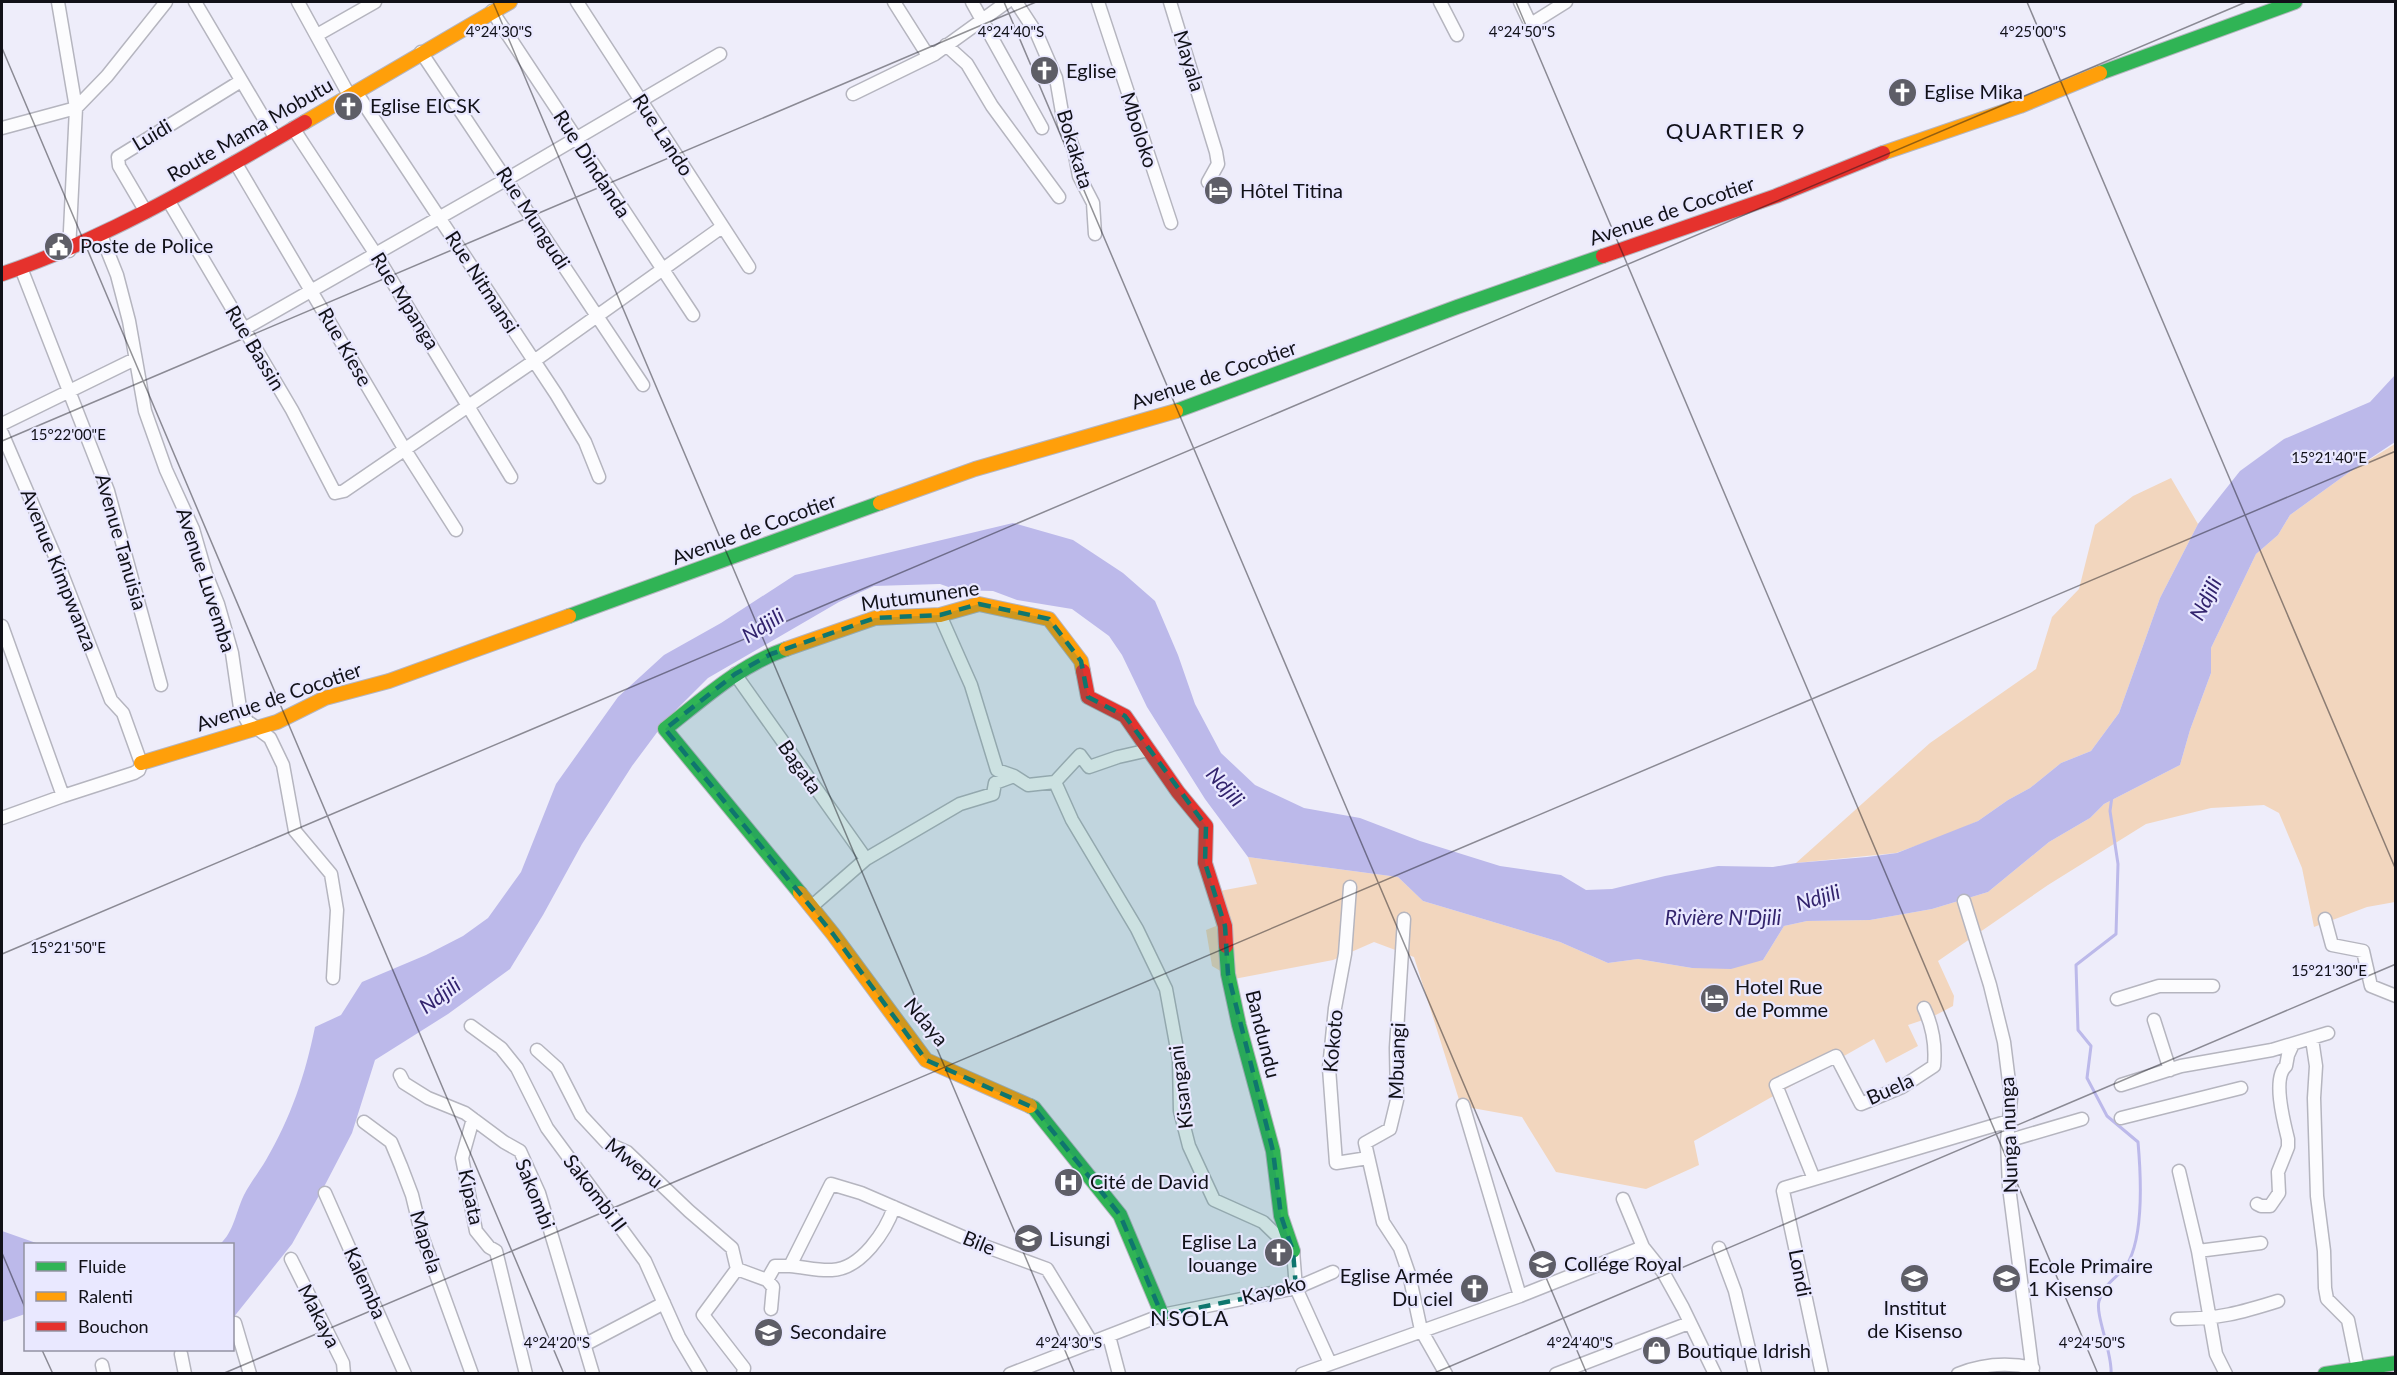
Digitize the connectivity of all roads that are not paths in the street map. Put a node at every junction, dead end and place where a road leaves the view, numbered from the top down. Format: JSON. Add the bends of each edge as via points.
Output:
{"nodes":[{"id":1,"x":58,"y":2,"type":"edge"},
{"id":2,"x":166,"y":2,"type":"edge"},
{"id":3,"x":195,"y":2,"type":"edge"},
{"id":4,"x":298,"y":2,"type":"edge"},
{"id":5,"x":375,"y":2,"type":"edge"},
{"id":6,"x":510,"y":2,"type":"edge"},
{"id":7,"x":577,"y":2,"type":"edge"},
{"id":8,"x":894,"y":2,"type":"edge"},
{"id":9,"x":972,"y":2,"type":"edge"},
{"id":10,"x":1007,"y":2,"type":"edge"},
{"id":11,"x":1016,"y":2,"type":"edge"},
{"id":12,"x":1098,"y":2,"type":"edge"},
{"id":13,"x":1170,"y":2,"type":"edge"},
{"id":14,"x":1440,"y":2,"type":"edge"},
{"id":15,"x":1520,"y":2,"type":"edge"},
{"id":16,"x":1566,"y":2,"type":"edge"},
{"id":17,"x":2295,"y":2,"type":"edge"},
{"id":18,"x":492,"y":11,"type":"junction"},
{"id":19,"x":982,"y":18,"type":"junction"},
{"id":20,"x":317,"y":35,"type":"junction"},
{"id":21,"x":1457,"y":35,"type":"dead end"},
{"id":22,"x":946,"y":45,"type":"junction"},
{"id":23,"x":422,"y":52,"type":"junction"},
{"id":24,"x":720,"y":54,"type":"dead end"},
{"id":25,"x":935,"y":54,"type":"junction"},
{"id":26,"x":242,"y":81,"type":"junction"},
{"id":27,"x":352,"y":93,"type":"junction"},
{"id":28,"x":853,"y":94,"type":"dead end"},
{"id":29,"x":640,"y":100,"type":"junction"},
{"id":30,"x":76,"y":108,"type":"junction"},
{"id":31,"x":2,"y":128,"type":"edge"},
{"id":32,"x":293,"y":128,"type":"junction"},
{"id":33,"x":1042,"y":128,"type":"dead end"},
{"id":34,"x":276,"y":139,"type":"junction"},
{"id":35,"x":575,"y":139,"type":"junction"},
{"id":36,"x":235,"y":162,"type":"junction"},
{"id":37,"x":507,"y":179,"type":"junction"},
{"id":38,"x":1208,"y":182,"type":"dead end"},
{"id":39,"x":1059,"y":197,"type":"dead end"},
{"id":40,"x":168,"y":200,"type":"junction"},
{"id":41,"x":146,"y":212,"type":"junction"},
{"id":42,"x":439,"y":216,"type":"junction"},
{"id":43,"x":1171,"y":224,"type":"dead end"},
{"id":44,"x":722,"y":227,"type":"junction"},
{"id":45,"x":1095,"y":234,"type":"dead end"},
{"id":46,"x":101,"y":235,"type":"junction"},
{"id":47,"x":69,"y":250,"type":"junction"},
{"id":48,"x":375,"y":253,"type":"junction"},
{"id":49,"x":749,"y":267,"type":"dead end"},
{"id":50,"x":21,"y":268,"type":"junction"},
{"id":51,"x":661,"y":269,"type":"junction"},
{"id":52,"x":2,"y":274,"type":"edge"},
{"id":53,"x":312,"y":290,"type":"junction"},
{"id":54,"x":693,"y":315,"type":"dead end"},
{"id":55,"x":596,"y":316,"type":"junction"},
{"id":56,"x":244,"y":329,"type":"junction"},
{"id":57,"x":135,"y":359,"type":"junction"},
{"id":58,"x":534,"y":361,"type":"junction"},
{"id":59,"x":643,"y":385,"type":"dead end"},
{"id":60,"x":68,"y":390,"type":"junction"},
{"id":61,"x":469,"y":405,"type":"junction"},
{"id":62,"x":2,"y":424,"type":"edge"},
{"id":63,"x":2,"y":433,"type":"edge"},
{"id":64,"x":405,"y":450,"type":"junction"},
{"id":65,"x":511,"y":477,"type":"dead end"},
{"id":66,"x":599,"y":477,"type":"dead end"},
{"id":67,"x":456,"y":530,"type":"dead end"},
{"id":68,"x":940,"y":615,"type":"junction"},
{"id":69,"x":2,"y":626,"type":"edge"},
{"id":70,"x":735,"y":674,"type":"junction"},
{"id":71,"x":161,"y":685,"type":"dead end"},
{"id":72,"x":256,"y":728,"type":"junction"},
{"id":73,"x":665,"y":729,"type":"joint"},
{"id":74,"x":1149,"y":750,"type":"junction"},
{"id":75,"x":141,"y":764,"type":"junction"},
{"id":76,"x":1014,"y":776,"type":"junction"},
{"id":77,"x":1055,"y":782,"type":"junction"},
{"id":78,"x":63,"y":796,"type":"junction"},
{"id":79,"x":2,"y":818,"type":"edge"},
{"id":80,"x":1206,"y":826,"type":"joint"},
{"id":81,"x":866,"y":859,"type":"junction"},
{"id":82,"x":1350,"y":887,"type":"dead end"},
{"id":83,"x":1964,"y":902,"type":"dead end"},
{"id":84,"x":811,"y":908,"type":"junction"},
{"id":85,"x":2325,"y":919,"type":"dead end"},
{"id":86,"x":1404,"y":920,"type":"dead end"},
{"id":87,"x":333,"y":978,"type":"dead end"},
{"id":88,"x":2213,"y":986,"type":"dead end"},
{"id":89,"x":2396,"y":996,"type":"edge"},
{"id":90,"x":2117,"y":999,"type":"dead end"},
{"id":91,"x":1924,"y":1008,"type":"dead end"},
{"id":92,"x":2154,"y":1020,"type":"dead end"},
{"id":93,"x":471,"y":1026,"type":"dead end"},
{"id":94,"x":2328,"y":1033,"type":"dead end"},
{"id":95,"x":2312,"y":1039,"type":"junction"},
{"id":96,"x":2294,"y":1044,"type":"junction"},
{"id":97,"x":537,"y":1050,"type":"dead end"},
{"id":98,"x":2170,"y":1070,"type":"junction"},
{"id":99,"x":400,"y":1075,"type":"dead end"},
{"id":100,"x":2121,"y":1085,"type":"dead end"},
{"id":101,"x":2241,"y":1088,"type":"dead end"},
{"id":102,"x":1463,"y":1105,"type":"dead end"},
{"id":103,"x":2121,"y":1118,"type":"dead end"},
{"id":104,"x":473,"y":1119,"type":"junction"},
{"id":105,"x":2082,"y":1119,"type":"dead end"},
{"id":106,"x":2008,"y":1120,"type":"junction"},
{"id":107,"x":364,"y":1122,"type":"dead end"},
{"id":108,"x":2007,"y":1141,"type":"junction"},
{"id":109,"x":1368,"y":1158,"type":"junction"},
{"id":110,"x":2179,"y":1171,"type":"dead end"},
{"id":111,"x":1814,"y":1179,"type":"junction"},
{"id":112,"x":325,"y":1193,"type":"dead end"},
{"id":113,"x":1623,"y":1199,"type":"dead end"},
{"id":114,"x":2257,"y":1204,"type":"dead end"},
{"id":115,"x":894,"y":1207,"type":"junction"},
{"id":116,"x":2261,"y":1243,"type":"dead end"},
{"id":117,"x":1642,"y":1247,"type":"junction"},
{"id":118,"x":1719,"y":1248,"type":"dead end"},
{"id":119,"x":1293,"y":1251,"type":"junction"},
{"id":120,"x":2198,"y":1251,"type":"junction"},
{"id":121,"x":291,"y":1259,"type":"dead end"},
{"id":122,"x":790,"y":1266,"type":"junction"},
{"id":123,"x":737,"y":1269,"type":"junction"},
{"id":124,"x":1333,"y":1272,"type":"dead end"},
{"id":125,"x":767,"y":1280,"type":"junction"},
{"id":126,"x":1296,"y":1288,"type":"junction"},
{"id":127,"x":1520,"y":1296,"type":"junction"},
{"id":128,"x":2278,"y":1300,"type":"dead end"},
{"id":129,"x":664,"y":1303,"type":"junction"},
{"id":130,"x":771,"y":1308,"type":"dead end"},
{"id":131,"x":1162,"y":1315,"type":"junction"},
{"id":132,"x":2177,"y":1319,"type":"dead end"},
{"id":133,"x":2210,"y":1319,"type":"junction"},
{"id":134,"x":235,"y":1323,"type":"dead end"},
{"id":135,"x":1689,"y":1323,"type":"junction"},
{"id":136,"x":1420,"y":1330,"type":"junction"},
{"id":137,"x":1109,"y":1336,"type":"junction"},
{"id":138,"x":1092,"y":1343,"type":"junction"},
{"id":139,"x":584,"y":1345,"type":"junction"},
{"id":140,"x":181,"y":1354,"type":"dead end"},
{"id":141,"x":2396,"y":1362,"type":"edge"},
{"id":142,"x":1330,"y":1363,"type":"junction"},
{"id":143,"x":1585,"y":1369,"type":"edge"},
{"id":144,"x":2033,"y":1371,"type":"edge"},
{"id":145,"x":2358,"y":1371,"type":"edge"},
{"id":146,"x":185,"y":1374,"type":"edge"},
{"id":147,"x":250,"y":1374,"type":"edge"},
{"id":148,"x":344,"y":1374,"type":"edge"},
{"id":149,"x":405,"y":1374,"type":"edge"},
{"id":150,"x":472,"y":1374,"type":"edge"},
{"id":151,"x":526,"y":1374,"type":"edge"},
{"id":152,"x":593,"y":1374,"type":"edge"},
{"id":153,"x":701,"y":1374,"type":"edge"},
{"id":154,"x":743,"y":1374,"type":"edge"},
{"id":155,"x":1010,"y":1374,"type":"edge"},
{"id":156,"x":1119,"y":1374,"type":"edge"},
{"id":157,"x":1302,"y":1374,"type":"edge"},
{"id":158,"x":1446,"y":1374,"type":"edge"},
{"id":159,"x":1556,"y":1374,"type":"edge"},
{"id":160,"x":1715,"y":1374,"type":"edge"},
{"id":161,"x":1755,"y":1374,"type":"edge"},
{"id":162,"x":1822,"y":1374,"type":"edge"},
{"id":163,"x":1958,"y":1374,"type":"edge"},
{"id":164,"x":2226,"y":1374,"type":"edge"},
{"id":165,"x":2325,"y":1374,"type":"edge"}],
"edges":[{"from":1,"to":30,"type":"street"},
{"from":2,"to":30,"type":"street"},
{"from":3,"to":26,"type":"street"},
{"from":4,"to":20,"type":"street","name":"Rue Nitmansi"},
{"from":5,"to":20,"type":"street"},
{"from":6,"to":18,"type":"street","name":"Route Mama Mobutu"},
{"from":7,"to":29,"type":"street","name":"Rue Lando"},
{"from":8,"to":25,"type":"street","via":[[925,51]]},
{"from":9,"to":19,"type":"street"},
{"from":10,"to":19,"type":"street"},
{"from":11,"to":45,"type":"street","name":"Bokakata","via":[[1037,34],[1056,78],[1079,176],[1093,203]]},
{"from":12,"to":43,"type":"street","name":"Mboloko"},
{"from":13,"to":38,"type":"street","name":"Mayala","via":[[1218,164]]},
{"from":14,"to":21,"type":"street"},
{"from":15,"to":16,"type":"street","via":[[1529,21],[1538,21]]},
{"from":17,"to":72,"type":"street","name":"Avenue de Cocotier","via":[[1776,196],[1457,307],[1167,414],[975,469],[389,681],[325,698],[298,714]]},
{"from":18,"to":23,"type":"street","name":"Route Mama Mobutu"},
{"from":18,"to":35,"type":"street","name":"Rue Dindanda"},
{"from":19,"to":22,"type":"street"},
{"from":19,"to":33,"type":"street"},
{"from":20,"to":27,"type":"street","name":"Rue Nitmansi"},
{"from":22,"to":25,"type":"street"},
{"from":22,"to":39,"type":"street","via":[[967,64],[992,106]]},
{"from":23,"to":27,"type":"street","name":"Route Mama Mobutu"},
{"from":23,"to":37,"type":"street","name":"Rue Mungudi"},
{"from":24,"to":29,"type":"street"},
{"from":25,"to":28,"type":"street"},
{"from":26,"to":34,"type":"street"},
{"from":26,"to":41,"type":"street","name":"Luidi","via":[[118,157],[119,166]]},
{"from":27,"to":32,"type":"street","name":"Route Mama Mobutu"},
{"from":27,"to":42,"type":"street","name":"Rue Nitmansi"},
{"from":29,"to":35,"type":"street"},
{"from":29,"to":44,"type":"street","name":"Rue Lando"},
{"from":30,"to":31,"type":"street"},
{"from":30,"to":47,"type":"street"},
{"from":32,"to":34,"type":"street","name":"Route Mama Mobutu"},
{"from":32,"to":48,"type":"street","name":"Rue Mpanga"},
{"from":34,"to":36,"type":"street","name":"Route Mama Mobutu"},
{"from":35,"to":37,"type":"street"},
{"from":35,"to":51,"type":"street","name":"Rue Dindanda"},
{"from":36,"to":40,"type":"street","name":"Route Mama Mobutu"},
{"from":36,"to":53,"type":"street","name":"Rue Kiese"},
{"from":37,"to":42,"type":"street"},
{"from":37,"to":55,"type":"street","name":"Rue Mungudi"},
{"from":40,"to":41,"type":"street","name":"Route Mama Mobutu"},
{"from":40,"to":56,"type":"street","name":"Rue Bassin"},
{"from":41,"to":46,"type":"street","name":"Route Mama Mobutu"},
{"from":42,"to":48,"type":"street"},
{"from":42,"to":58,"type":"street","name":"Rue Nitmansi"},
{"from":44,"to":49,"type":"street","name":"Rue Lando"},
{"from":44,"to":51,"type":"street"},
{"from":46,"to":47,"type":"street","name":"Route Mama Mobutu"},
{"from":46,"to":57,"type":"street","name":"Avenue Luvemba","via":[[117,275]]},
{"from":47,"to":50,"type":"street","name":"Route Mama Mobutu"},
{"from":48,"to":53,"type":"street"},
{"from":48,"to":61,"type":"street","name":"Rue Mpanga"},
{"from":50,"to":52,"type":"street","name":"Route Mama Mobutu"},
{"from":50,"to":60,"type":"street","name":"Avenue Tanuisia"},
{"from":51,"to":54,"type":"street","name":"Rue Dindanda"},
{"from":51,"to":55,"type":"street"},
{"from":53,"to":56,"type":"street"},
{"from":53,"to":64,"type":"street","name":"Rue Kiese"},
{"from":55,"to":58,"type":"street"},
{"from":55,"to":59,"type":"street","name":"Rue Mungudi"},
{"from":56,"to":64,"type":"street","name":"Rue Bassin","via":[[335,493]]},
{"from":57,"to":60,"type":"street"},
{"from":57,"to":72,"type":"street","name":"Avenue Luvemba","via":[[145,411],[193,529],[218,604],[232,653],[240,708]]},
{"from":58,"to":61,"type":"street"},
{"from":58,"to":66,"type":"street","name":"Rue Nitmansi","via":[[585,442]]},
{"from":60,"to":62,"type":"street"},
{"from":60,"to":71,"type":"street","name":"Avenue Tanuisia","via":[[108,491]]},
{"from":61,"to":64,"type":"street"},
{"from":61,"to":65,"type":"street","name":"Rue Mpanga"},
{"from":63,"to":75,"type":"street","name":"Avenue Kimpwanza","via":[[111,700],[123,713]]},
{"from":64,"to":67,"type":"street","name":"Rue Kiese"},
{"from":68,"to":70,"type":"street","name":"Mutumunene","via":[[875,618],[771,654]]},
{"from":68,"to":74,"type":"street","name":"Mutumunene","via":[[979,604],[1049,620],[1081,662],[1088,697],[1125,716]]},
{"from":68,"to":76,"type":"street","via":[[972,685],[997,771]]},
{"from":69,"to":78,"type":"street"},
{"from":70,"to":73,"type":"street","name":"Mutumunene"},
{"from":70,"to":81,"type":"street","name":"Bagata"},
{"from":72,"to":75,"type":"street","name":"Avenue de Cocotier"},
{"from":72,"to":87,"type":"street","name":"Avenue Luvemba","via":[[270,738],[283,765],[295,831],[331,874],[337,910]]},
{"from":73,"to":84,"type":"street","name":"Ndaya"},
{"from":74,"to":77,"type":"street","via":[[1089,767],[1080,755]]},
{"from":74,"to":80,"type":"street","name":"Mutumunene"},
{"from":75,"to":78,"type":"street","via":[[134,773]]},
{"from":76,"to":77,"type":"street","via":[[1028,785]]},
{"from":76,"to":81,"type":"street","via":[[995,783],[993,794],[960,804]]},
{"from":77,"to":119,"type":"street","name":"Kisangani","via":[[1166,989],[1179,1060],[1180,1111],[1189,1146],[1214,1200],[1263,1222]]},
{"from":78,"to":79,"type":"street"},
{"from":80,"to":119,"type":"street","name":"Bandundu","via":[[1205,863],[1226,926],[1230,984],[1273,1151],[1281,1216]]},
{"from":81,"to":84,"type":"street"},
{"from":82,"to":109,"type":"street","name":"Kokoto","via":[[1329,1068],[1336,1163]]},
{"from":83,"to":106,"type":"street","name":"Nunga nunga","via":[[2004,1042],[2011,1098]]},
{"from":84,"to":131,"type":"street","name":"Ndaya","via":[[926,1060],[1034,1108],[1120,1215]]},
{"from":85,"to":89,"type":"street","via":[[2332,945],[2363,951],[2371,986]]},
{"from":86,"to":109,"type":"street","name":"Mbuangi","via":[[1396,1048],[1397,1100],[1390,1129],[1365,1143]]},
{"from":88,"to":90,"type":"street","via":[[2159,986]]},
{"from":91,"to":111,"type":"street","name":"Buela","via":[[1933,1029],[1934,1066],[1902,1087],[1860,1104],[1836,1056],[1776,1085]]},
{"from":92,"to":98,"type":"street"},
{"from":93,"to":129,"type":"street","name":"Sakombi II","via":[[501,1048],[517,1068],[547,1128],[645,1261]]},
{"from":94,"to":95,"type":"street"},
{"from":95,"to":96,"type":"street"},
{"from":95,"to":145,"type":"street","via":[[2316,1066],[2317,1196],[2325,1288],[2327,1299],[2348,1320]]},
{"from":96,"to":98,"type":"street"},
{"from":96,"to":114,"type":"street","via":[[2280,1076],[2288,1147],[2278,1172],[2279,1193],[2270,1206]]},
{"from":97,"to":123,"type":"street","name":"Mwepu","via":[[557,1068],[581,1115],[607,1143],[627,1152],[732,1248]]},
{"from":98,"to":100,"type":"street"},
{"from":99,"to":104,"type":"street","name":"Sakombi","via":[[404,1083],[428,1098]]},
{"from":101,"to":103,"type":"street"},
{"from":102,"to":127,"type":"street"},
{"from":104,"to":139,"type":"street","name":"Sakombi","via":[[520,1151],[540,1193]]},
{"from":104,"to":151,"type":"street","name":"Kipata","via":[[462,1158],[476,1231],[496,1251]]},
{"from":105,"to":108,"type":"street"},
{"from":106,"to":108,"type":"street","name":"Nunga nunga"},
{"from":106,"to":111,"type":"street"},
{"from":107,"to":150,"type":"street","name":"Mapela","via":[[391,1142],[402,1166],[422,1236]]},
{"from":108,"to":144,"type":"street","name":"Nunga nunga","via":[[2009,1187]]},
{"from":109,"to":136,"type":"street","via":[[1383,1222],[1400,1248],[1409,1274]]},
{"from":110,"to":120,"type":"street"},
{"from":111,"to":162,"type":"street","name":"Londi","via":[[1787,1186],[1783,1191]]},
{"from":112,"to":149,"type":"street","name":"Kalemba"},
{"from":113,"to":117,"type":"street"},
{"from":115,"to":122,"type":"street","via":[[872,1247],[846,1268]]},
{"from":115,"to":122,"type":"street","name":"Bile","via":[[831,1184]]},
{"from":115,"to":138,"type":"street","name":"Bile","via":[[1047,1269]]},
{"from":116,"to":120,"type":"street"},
{"from":117,"to":127,"type":"street"},
{"from":117,"to":135,"type":"street","via":[[1663,1272]]},
{"from":118,"to":161,"type":"street","via":[[1735,1291]]},
{"from":119,"to":126,"type":"street"},
{"from":120,"to":133,"type":"street"},
{"from":121,"to":148,"type":"street","name":"Makaya","via":[[343,1364]]},
{"from":122,"to":125,"type":"street","via":[[775,1266]]},
{"from":123,"to":125,"type":"street"},
{"from":123,"to":154,"type":"street","via":[[703,1315],[744,1368]]},
{"from":124,"to":126,"type":"street","name":"Kayoko"},
{"from":125,"to":130,"type":"street","via":[[773,1287]]},
{"from":126,"to":131,"type":"street","name":"Kayoko"},
{"from":126,"to":142,"type":"street"},
{"from":127,"to":136,"type":"street"},
{"from":128,"to":133,"type":"street"},
{"from":129,"to":139,"type":"street"},
{"from":129,"to":153,"type":"street","name":"Sakombi II"},
{"from":131,"to":137,"type":"street","name":"Kayoko"},
{"from":132,"to":133,"type":"street"},
{"from":133,"to":164,"type":"street","via":[[2216,1354]]},
{"from":134,"to":147,"type":"street"},
{"from":135,"to":143,"type":"street"},
{"from":135,"to":160,"type":"street"},
{"from":136,"to":142,"type":"street"},
{"from":136,"to":158,"type":"street"},
{"from":137,"to":138,"type":"street","name":"Kayoko"},
{"from":137,"to":156,"type":"street"},
{"from":138,"to":155,"type":"street","name":"Kayoko"},
{"from":139,"to":152,"type":"street","name":"Sakombi"},
{"from":140,"to":146,"type":"street"},
{"from":141,"to":145,"type":"street"},
{"from":142,"to":157,"type":"street"},
{"from":143,"to":159,"type":"street"},
{"from":144,"to":163,"type":"street","via":[[2013,1363],[1977,1366]]},
{"from":145,"to":165,"type":"street"}]}
